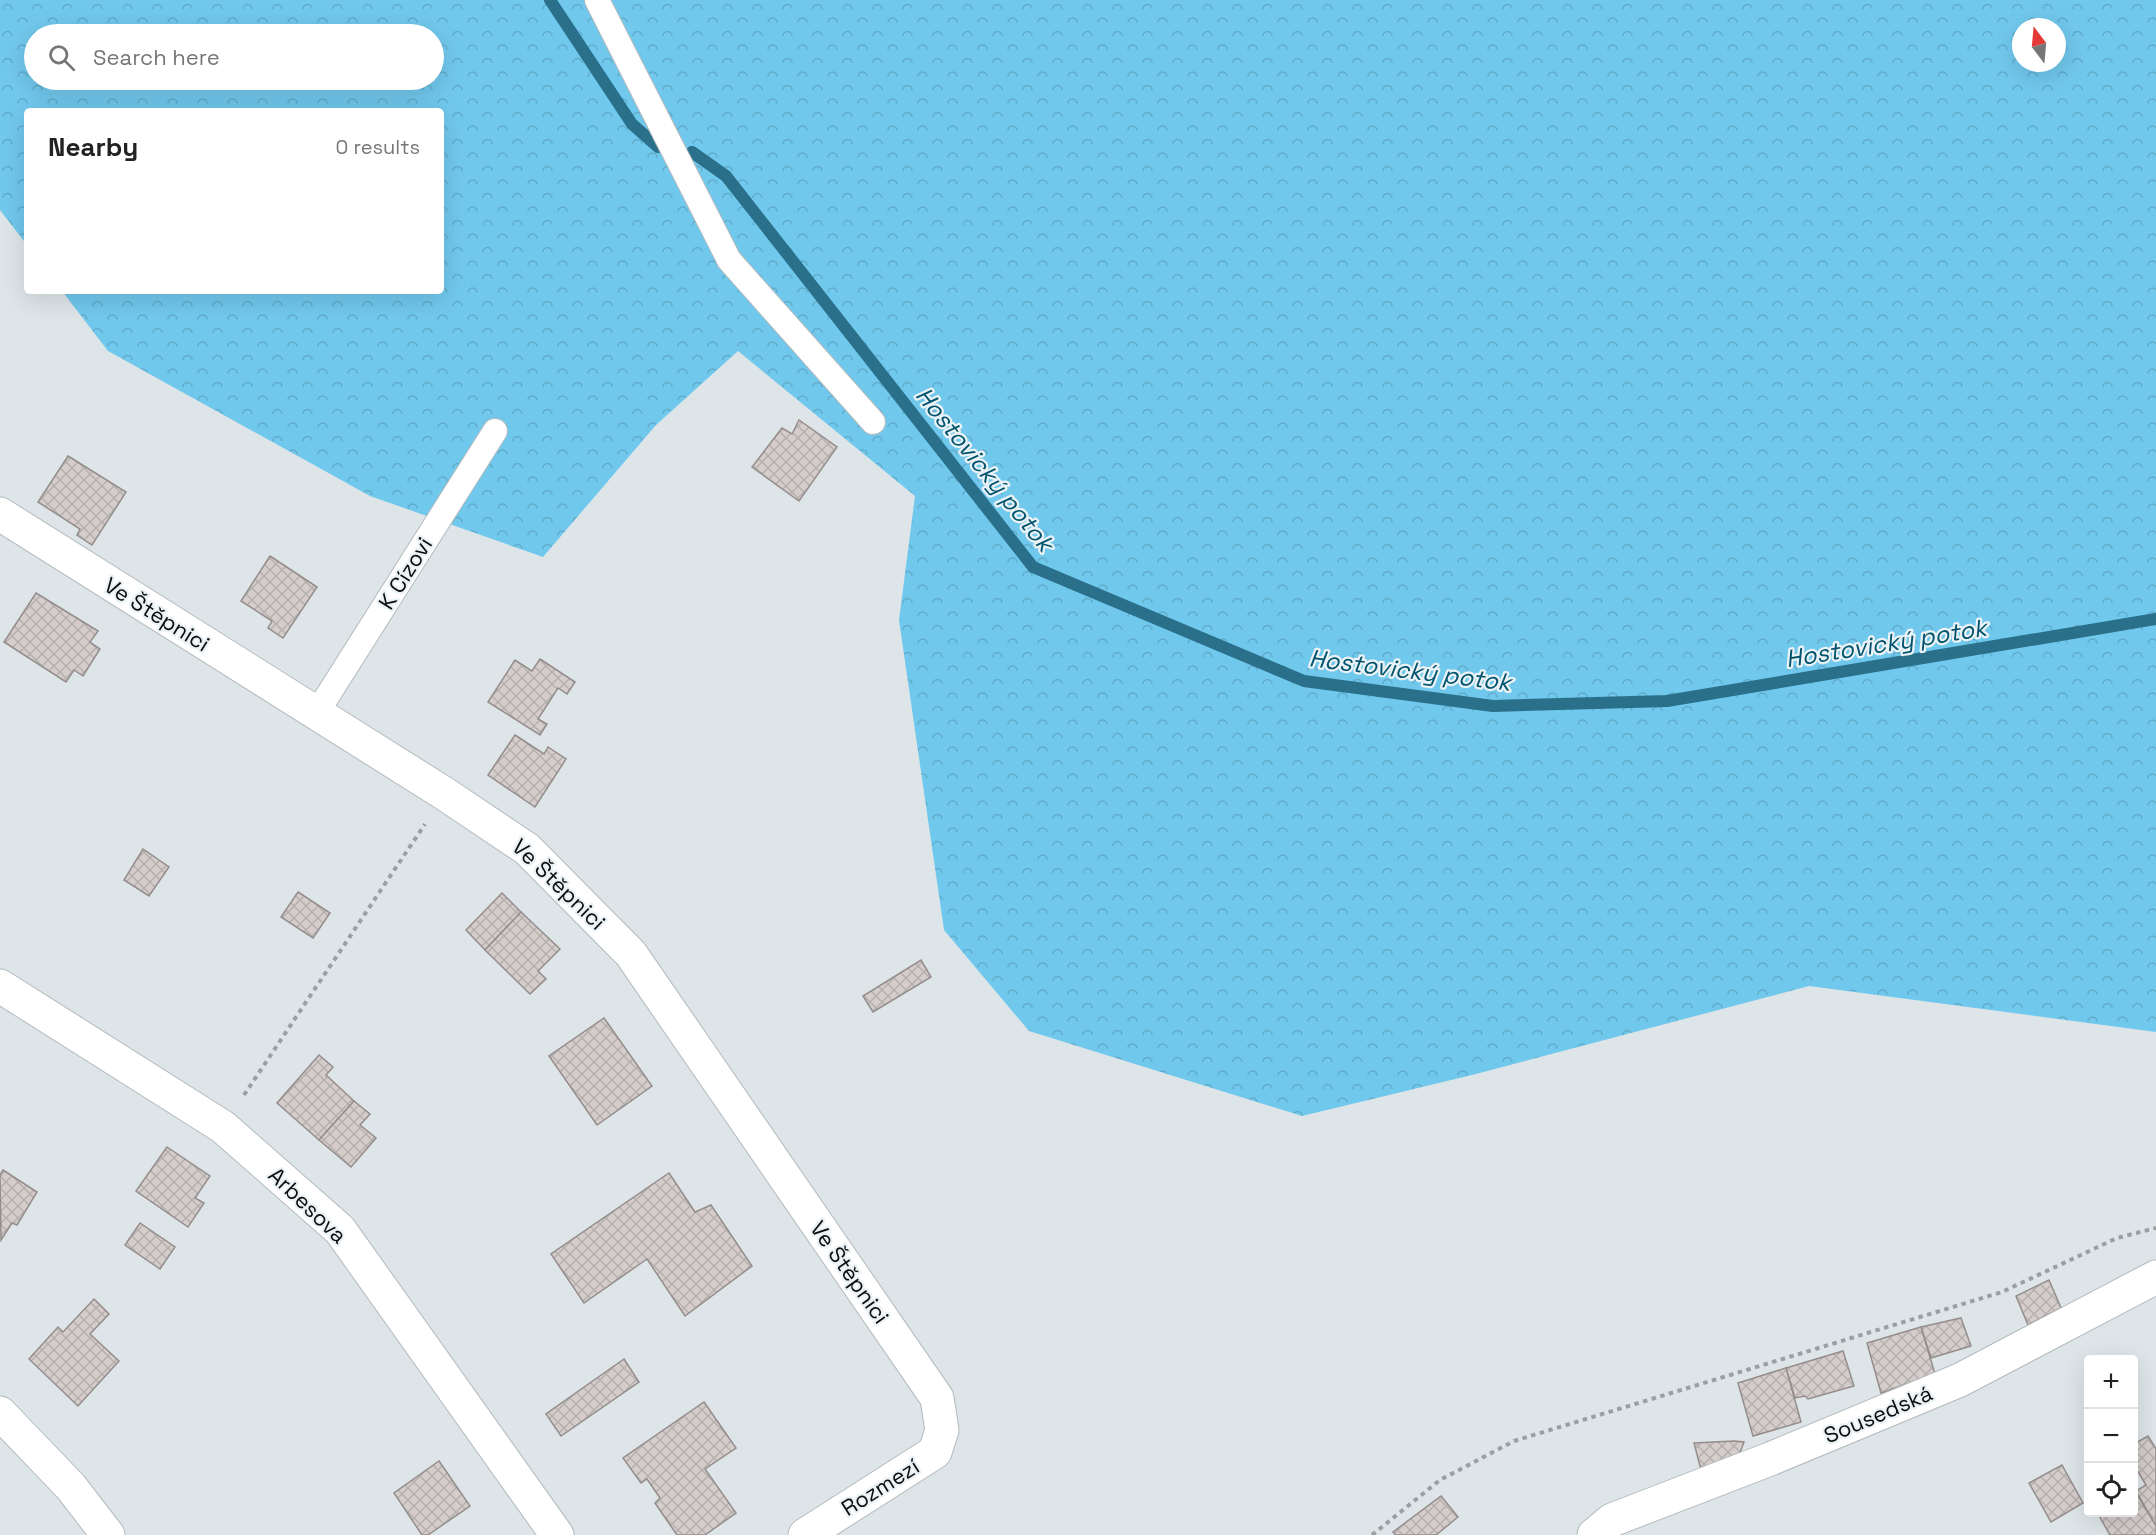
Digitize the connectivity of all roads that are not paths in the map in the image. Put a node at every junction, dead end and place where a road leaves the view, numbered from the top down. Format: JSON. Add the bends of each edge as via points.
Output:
{"nodes":[{"id":1,"x":597,"y":0,"type":"edge"},
{"id":2,"x":873,"y":422,"type":"dead end"},
{"id":3,"x":495,"y":431,"type":"dead end"},
{"id":4,"x":0,"y":514,"type":"edge"},
{"id":5,"x":316,"y":714,"type":"junction"},
{"id":6,"x":0,"y":986,"type":"edge"},
{"id":7,"x":2156,"y":1277,"type":"edge"},
{"id":8,"x":0,"y":1413,"type":"edge"},
{"id":9,"x":942,"y":1430,"type":"joint"},
{"id":10,"x":108,"y":1535,"type":"edge"},
{"id":11,"x":556,"y":1535,"type":"edge"},
{"id":12,"x":805,"y":1535,"type":"edge"},
{"id":13,"x":1594,"y":1535,"type":"edge"}],
"edges":[{"from":1,"to":2,"type":"lane","via":[[729,260]]},
{"from":3,"to":5,"type":"lane","name":"K Cízovi"},
{"from":4,"to":5,"type":"street","name":"Ve Štěpnici"},
{"from":5,"to":9,"type":"street","name":"Ve Štěpnici","via":[[527,849],[631,954],[937,1398]]},
{"from":6,"to":11,"type":"street","name":"Arbesova","via":[[223,1127],[340,1230]]},
{"from":7,"to":13,"type":"street","name":"Sousedská","via":[[1960,1380],[1612,1520]]},
{"from":8,"to":10,"type":"street","via":[[71,1487]]},
{"from":9,"to":12,"type":"street","name":"Rozmezí","via":[[935,1452]]}]}
